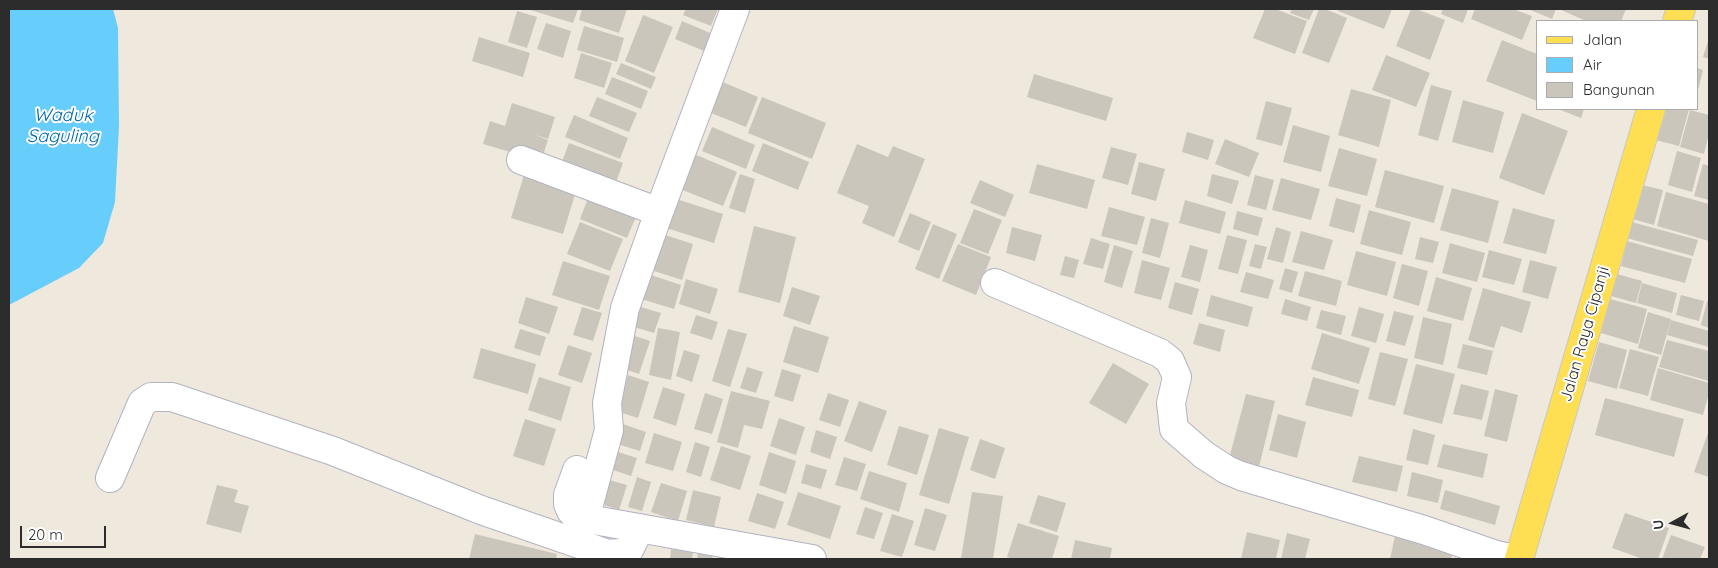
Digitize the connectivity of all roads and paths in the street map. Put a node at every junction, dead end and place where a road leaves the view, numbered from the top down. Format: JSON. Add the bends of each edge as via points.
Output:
{"nodes":[{"id":1,"x":734,"y":9,"type":"edge"},
{"id":2,"x":1652,"y":110,"type":"edge"},
{"id":3,"x":521,"y":160,"type":"dead end"},
{"id":4,"x":658,"y":212,"type":"junction"},
{"id":5,"x":995,"y":283,"type":"dead end"},
{"id":6,"x":577,"y":470,"type":"dead end"},
{"id":7,"x":110,"y":478,"type":"dead end"},
{"id":8,"x":585,"y":519,"type":"junction"},
{"id":9,"x":640,"y":528,"type":"junction"},
{"id":10,"x":812,"y":559,"type":"edge"},
{"id":11,"x":1514,"y":559,"type":"edge"},
{"id":12,"x":1519,"y":559,"type":"edge"}],
"edges":[{"from":1,"to":4,"type":"street"},
{"from":2,"to":12,"type":"main road","name":"Jalan Raya Cipanji"},
{"from":3,"to":4,"type":"street"},
{"from":4,"to":8,"type":"street","via":[[626,308],[607,403],[608,430]]},
{"from":5,"to":11,"type":"street","via":[[1160,353],[1170,361],[1177,377],[1170,403],[1174,429],[1227,470]]},
{"from":6,"to":8,"type":"street","via":[[568,504],[577,517]]},
{"from":7,"to":9,"type":"street","via":[[142,403],[151,397],[166,397],[333,451],[481,510],[608,554],[629,550]]},
{"from":8,"to":9,"type":"street"},
{"from":9,"to":10,"type":"street"}]}
